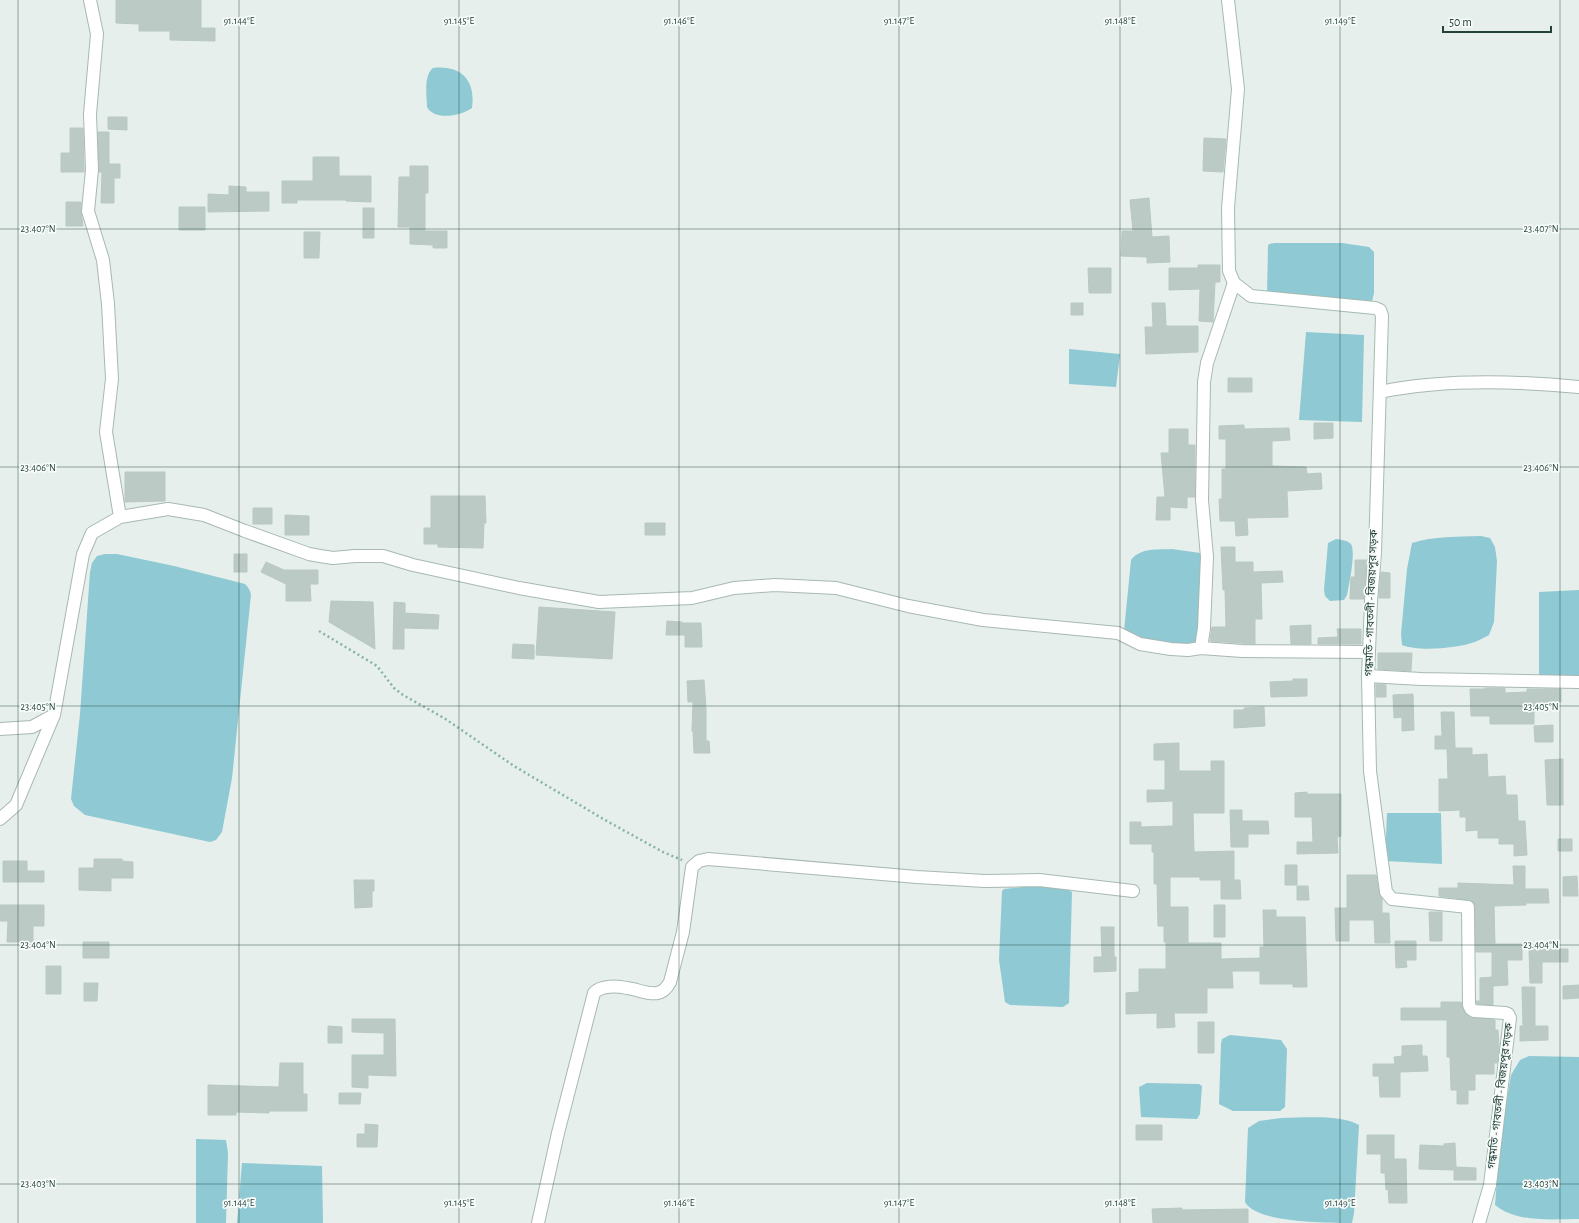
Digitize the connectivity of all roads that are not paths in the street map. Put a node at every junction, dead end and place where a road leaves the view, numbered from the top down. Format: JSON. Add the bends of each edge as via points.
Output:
{"nodes":[{"id":1,"x":90,"y":0,"type":"edge"},
{"id":2,"x":1228,"y":0,"type":"edge"},
{"id":3,"x":1234,"y":283,"type":"junction"},
{"id":4,"x":1579,"y":386,"type":"edge"},
{"id":5,"x":1380,"y":392,"type":"junction"},
{"id":6,"x":120,"y":517,"type":"junction"},
{"id":7,"x":1202,"y":648,"type":"junction"},
{"id":8,"x":1369,"y":652,"type":"junction"},
{"id":9,"x":1368,"y":676,"type":"junction"},
{"id":10,"x":1579,"y":682,"type":"edge"},
{"id":11,"x":54,"y":715,"type":"junction"},
{"id":12,"x":0,"y":729,"type":"edge"},
{"id":13,"x":0,"y":819,"type":"edge"},
{"id":14,"x":1132,"y":891,"type":"dead end"},
{"id":15,"x":538,"y":1223,"type":"edge"},
{"id":16,"x":1479,"y":1223,"type":"edge"}],
"edges":[{"from":1,"to":6,"type":"street","via":[[97,34],[90,114],[92,170],[88,211],[103,260],[108,304],[112,379],[106,432]]},
{"from":2,"to":3,"type":"street","via":[[1238,89],[1228,208],[1229,271]]},
{"from":3,"to":5,"type":"street","name":"গন্ধমতি - গাবতলী - বিজয়পুর সড়ক","via":[[1251,296],[1380,310]]},
{"from":3,"to":7,"type":"street","via":[[1207,363],[1204,382],[1202,500],[1207,557]]},
{"from":4,"to":5,"type":"street","via":[[1471,383],[1418,386]]},
{"from":5,"to":8,"type":"street","name":"গন্ধমতি - গাবতলী - বিজয়পুর সড়ক"},
{"from":6,"to":7,"type":"street","via":[[168,508],[204,515],[309,554],[333,558],[383,556],[518,588],[599,602],[692,598],[734,588],[775,585],[836,588],[908,606],[983,620],[1114,632],[1140,644],[1171,649]]},
{"from":6,"to":11,"type":"street","via":[[92,533],[82,554]]},
{"from":7,"to":8,"type":"street"},
{"from":8,"to":9,"type":"street","name":"গন্ধমতি - গাবতলী - বিজয়পুর সড়ক"},
{"from":9,"to":10,"type":"street"},
{"from":9,"to":16,"type":"street","name":"গন্ধমতি - গাবতলী - বিজয়পুর সড়ক","via":[[1370,771],[1386,892],[1392,900],[1468,907],[1469,1005],[1474,1011],[1505,1013],[1510,1018],[1490,1184]]},
{"from":11,"to":12,"type":"street","via":[[32,727]]},
{"from":11,"to":13,"type":"street","via":[[16,805]]},
{"from":14,"to":15,"type":"street","via":[[1039,880],[985,881],[708,859],[699,861],[692,867],[683,932],[667,988],[653,994],[628,988],[597,989],[594,993]]}]}
